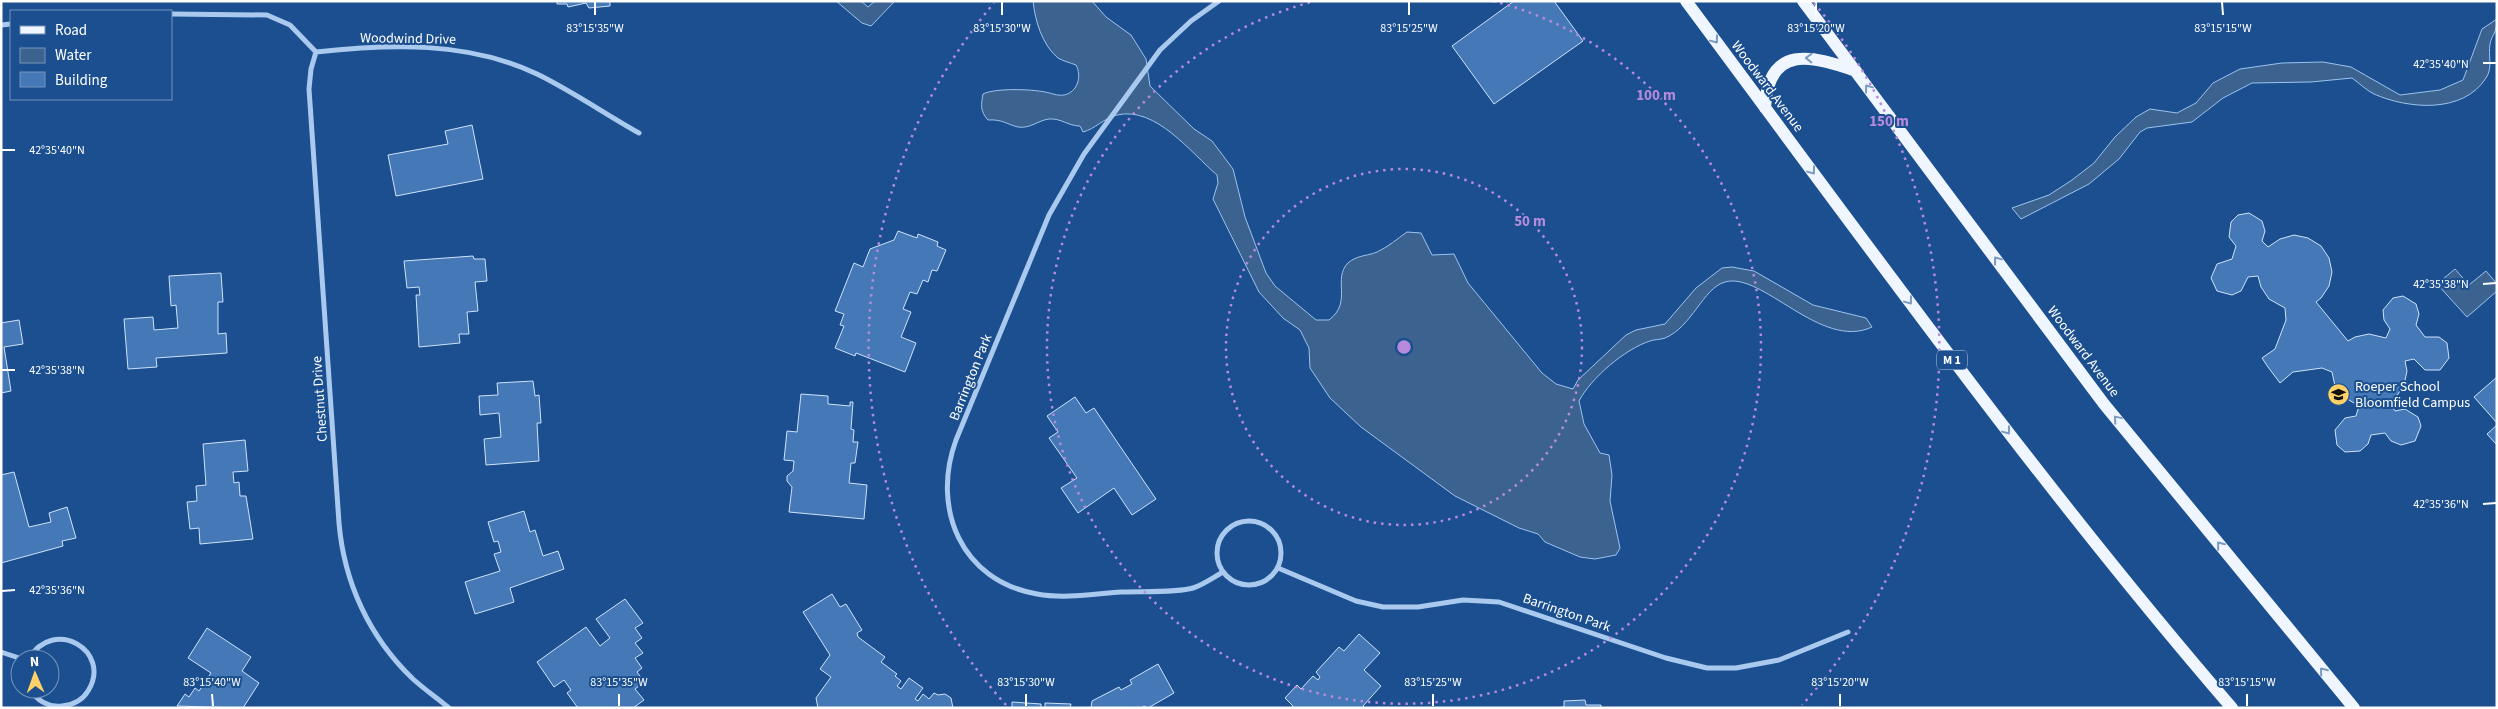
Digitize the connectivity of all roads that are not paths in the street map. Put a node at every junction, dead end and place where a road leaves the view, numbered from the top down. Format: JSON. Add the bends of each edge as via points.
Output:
{"nodes":[{"id":1,"x":1219,"y":1,"type":"edge"},
{"id":2,"x":1686,"y":1,"type":"edge"},
{"id":3,"x":1803,"y":1,"type":"edge"},
{"id":4,"x":172,"y":14,"type":"edge"},
{"id":5,"x":316,"y":52,"type":"junction"},
{"id":6,"x":1856,"y":71,"type":"junction"},
{"id":7,"x":1766,"y":108,"type":"junction"},
{"id":8,"x":639,"y":134,"type":"dead end"},
{"id":9,"x":1278,"y":568,"type":"junction"},
{"id":10,"x":1223,"y":572,"type":"junction"},
{"id":11,"x":1848,"y":632,"type":"dead end"},
{"id":12,"x":36,"y":649,"type":"edge"},
{"id":13,"x":37,"y":699,"type":"edge"},
{"id":14,"x":449,"y":708,"type":"edge"},
{"id":15,"x":2232,"y":708,"type":"edge"},
{"id":16,"x":2354,"y":708,"type":"edge"}],
"edges":[{"from":1,"to":10,"type":"street","name":"Barrington Park","via":[[1191,21],[1160,50],[1084,154],[1048,215],[950,458],[946,490],[953,524],[968,553],[989,574],[1014,588],[1040,595],[1064,596],[1193,588]]},
{"from":2,"to":7,"type":"main road","name":"Woodward Avenue","number":"M 1","one_way":true},
{"from":3,"to":6,"type":"main road","name":"Woodward Avenue"},
{"from":4,"to":5,"type":"street","via":[[267,15],[290,25]]},
{"from":5,"to":8,"type":"street","name":"Woodwind Drive","via":[[407,47],[468,51],[488,56],[537,74]]},
{"from":5,"to":14,"type":"street","name":"Chestnut Drive","via":[[309,89],[338,513],[344,560],[355,596],[378,637],[413,679]]},
{"from":6,"to":7,"type":"main road","one_way":true,"via":[[1813,58],[1789,62],[1776,72],[1768,88]]},
{"from":16,"to":6,"type":"main road","name":"Woodward Avenue","one_way":true,"via":[[2104,404]]},
{"from":7,"to":15,"type":"main road","name":"Woodward Avenue","number":"M 1","one_way":true,"via":[[2016,443]]},
{"from":9,"to":10,"type":"street","via":[[1272,576],[1256,585],[1238,583]]},
{"from":9,"to":10,"type":"street","via":[[1282,549],[1274,531],[1257,521],[1247,520],[1237,522],[1222,535],[1216,553]]},
{"from":9,"to":11,"type":"street","name":"Barrington Park","via":[[1356,601],[1383,607],[1418,607],[1463,600],[1498,602],[1666,658],[1707,668],[1736,668],[1779,660]]},
{"from":12,"to":13,"type":"street","via":[[50,640],[72,640],[88,654],[94,674],[86,694],[69,706],[48,705]]}]}
